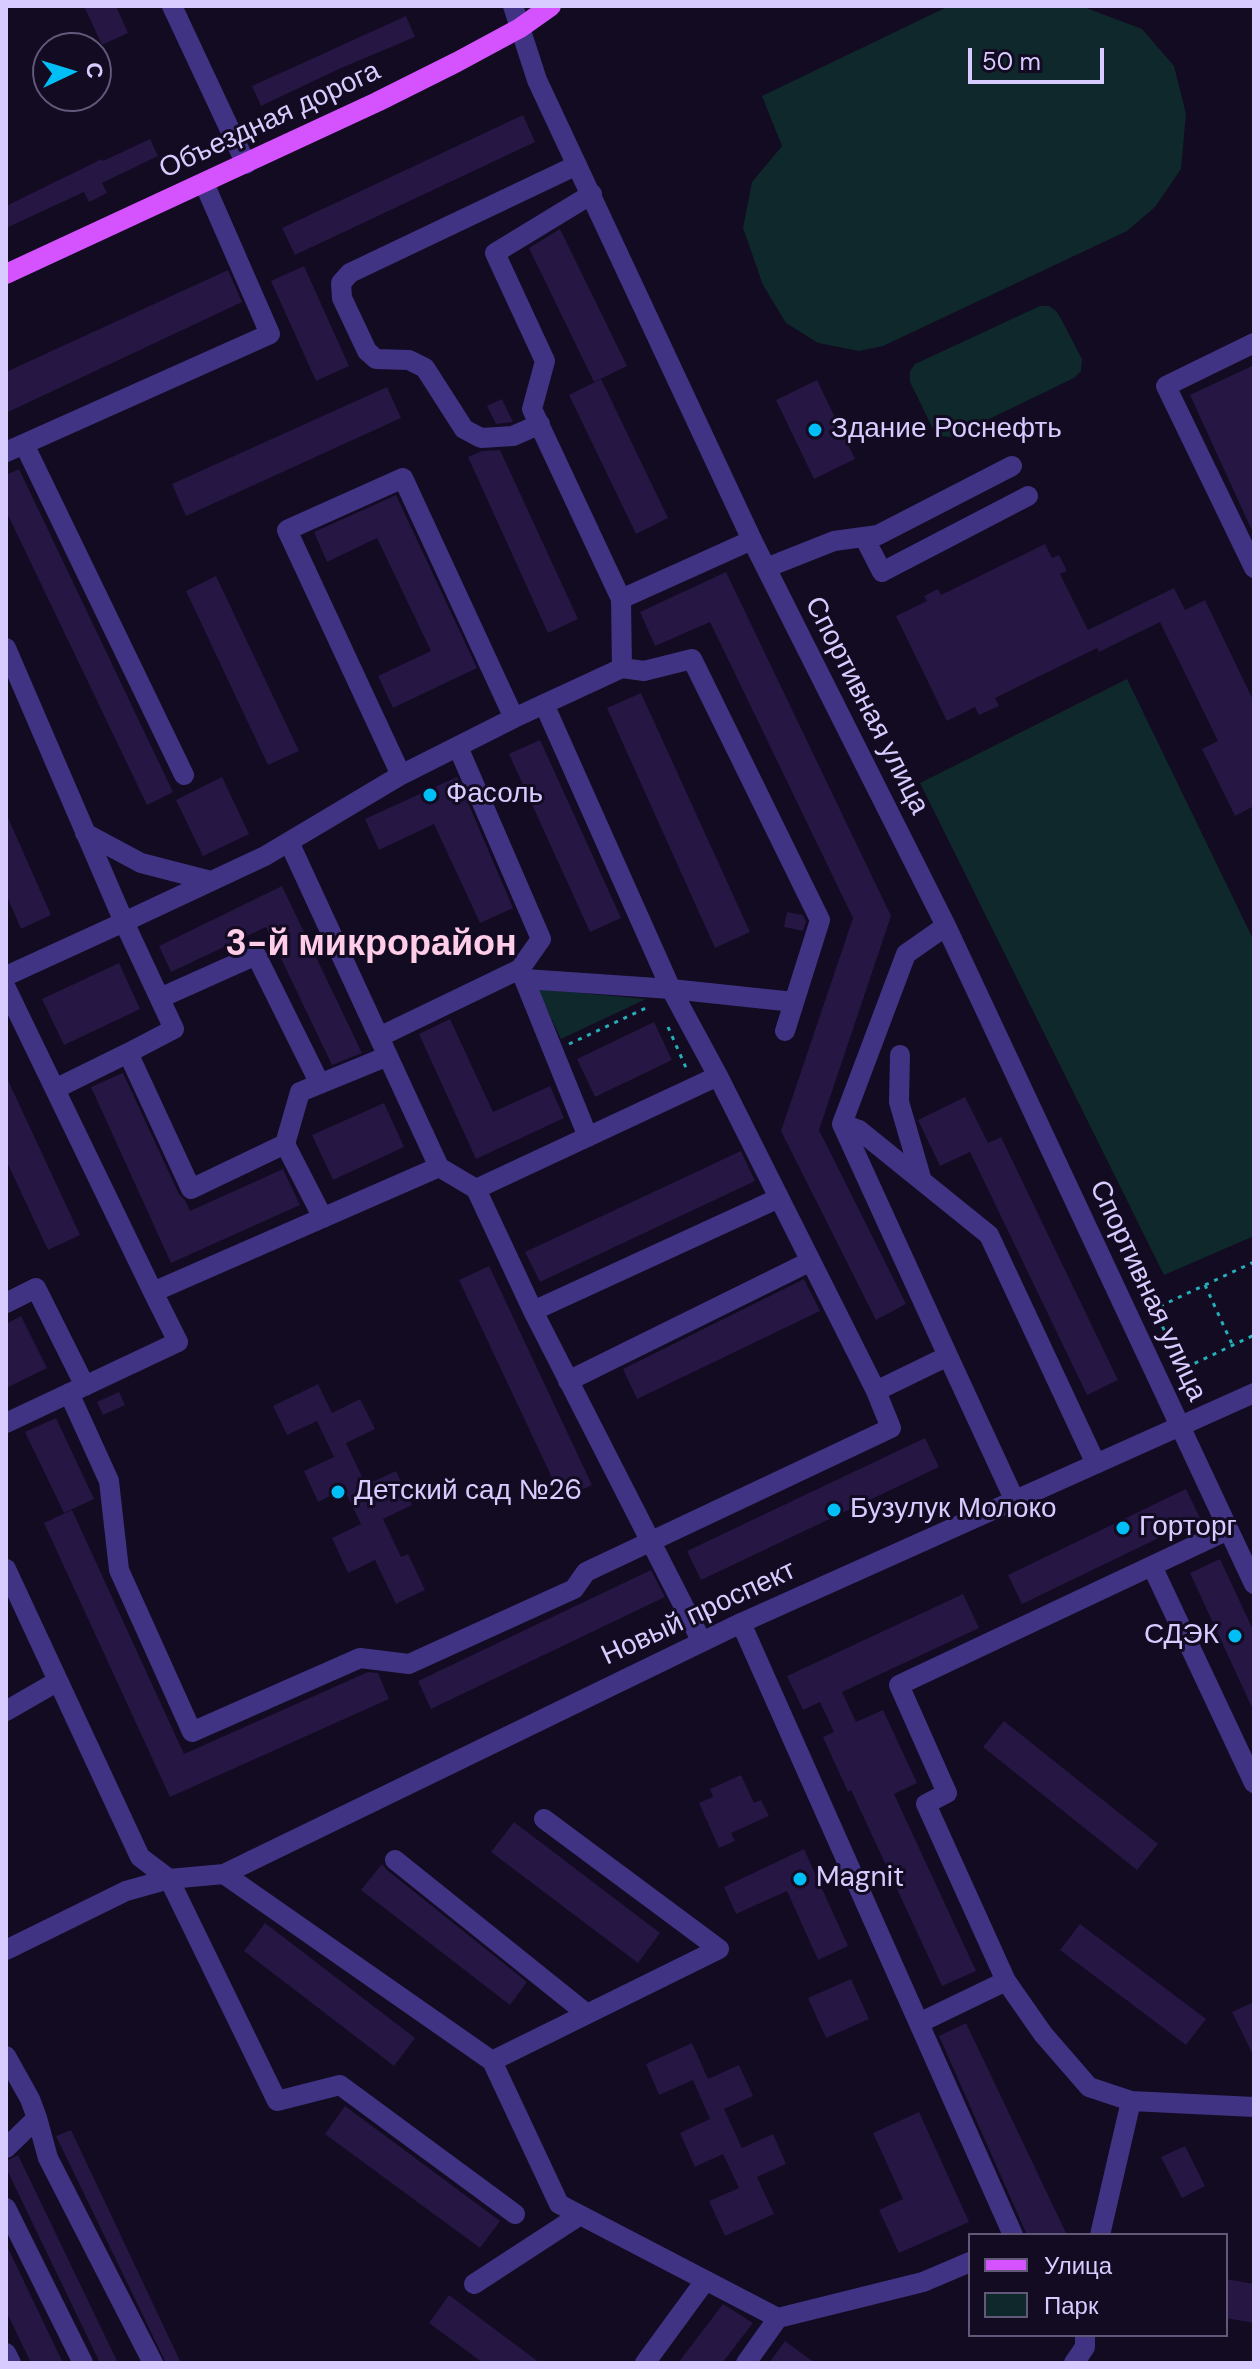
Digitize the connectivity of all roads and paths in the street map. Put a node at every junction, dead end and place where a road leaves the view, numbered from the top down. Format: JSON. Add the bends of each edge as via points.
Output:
{"nodes":[{"id":1,"x":172,"y":6,"type":"edge"},
{"id":2,"x":513,"y":6,"type":"edge"},
{"id":3,"x":551,"y":6,"type":"edge"},
{"id":4,"x":520,"y":28,"type":"junction"},
{"id":5,"x":246,"y":164,"type":"junction"},
{"id":6,"x":577,"y":165,"type":"junction"},
{"id":7,"x":204,"y":183,"type":"junction"},
{"id":8,"x":592,"y":194,"type":"junction"},
{"id":9,"x":6,"y":274,"type":"edge"},
{"id":10,"x":1254,"y":343,"type":"edge"},
{"id":11,"x":540,"y":424,"type":"junction"},
{"id":12,"x":15,"y":448,"type":"edge"},
{"id":13,"x":1012,"y":466,"type":"dead end"},
{"id":14,"x":1028,"y":496,"type":"dead end"},
{"id":15,"x":864,"y":537,"type":"junction"},
{"id":16,"x":752,"y":540,"type":"junction"},
{"id":17,"x":766,"y":568,"type":"junction"},
{"id":18,"x":1254,"y":568,"type":"edge"},
{"id":19,"x":621,"y":599,"type":"junction"},
{"id":20,"x":6,"y":648,"type":"edge"},
{"id":21,"x":622,"y":668,"type":"junction"},
{"id":22,"x":544,"y":704,"type":"junction"},
{"id":23,"x":514,"y":718,"type":"junction"},
{"id":24,"x":458,"y":747,"type":"junction"},
{"id":25,"x":184,"y":775,"type":"dead end"},
{"id":26,"x":401,"y":775,"type":"junction"},
{"id":27,"x":85,"y":833,"type":"junction"},
{"id":28,"x":289,"y":842,"type":"junction"},
{"id":29,"x":211,"y":881,"type":"junction"},
{"id":30,"x":124,"y":922,"type":"junction"},
{"id":31,"x":946,"y":926,"type":"junction"},
{"id":32,"x":522,"y":974,"type":"junction"},
{"id":33,"x":6,"y":976,"type":"edge"},
{"id":34,"x":6,"y":988,"type":"edge"},
{"id":35,"x":650,"y":988,"type":"junction"},
{"id":36,"x":671,"y":989,"type":"junction"},
{"id":37,"x":160,"y":998,"type":"junction"},
{"id":38,"x":794,"y":1002,"type":"junction"},
{"id":39,"x":663,"y":1016,"type":"dead end"},
{"id":40,"x":785,"y":1031,"type":"dead end"},
{"id":41,"x":379,"y":1037,"type":"junction"},
{"id":42,"x":562,"y":1048,"type":"dead end"},
{"id":43,"x":128,"y":1053,"type":"junction"},
{"id":44,"x":900,"y":1055,"type":"dead end"},
{"id":45,"x":388,"y":1056,"type":"junction"},
{"id":46,"x":674,"y":1076,"type":"dead end"},
{"id":47,"x":718,"y":1076,"type":"junction"},
{"id":48,"x":320,"y":1084,"type":"junction"},
{"id":49,"x":55,"y":1089,"type":"junction"},
{"id":50,"x":842,"y":1124,"type":"junction"},
{"id":51,"x":588,"y":1137,"type":"junction"},
{"id":52,"x":285,"y":1144,"type":"junction"},
{"id":53,"x":439,"y":1167,"type":"junction"},
{"id":54,"x":922,"y":1181,"type":"junction"},
{"id":55,"x":476,"y":1189,"type":"junction"},
{"id":56,"x":779,"y":1198,"type":"junction"},
{"id":57,"x":323,"y":1218,"type":"junction"},
{"id":58,"x":811,"y":1261,"type":"junction"},
{"id":59,"x":1254,"y":1262,"type":"edge"},
{"id":60,"x":1205,"y":1285,"type":"junction"},
{"id":61,"x":153,"y":1292,"type":"junction"},
{"id":62,"x":6,"y":1303,"type":"edge"},
{"id":63,"x":533,"y":1311,"type":"junction"},
{"id":64,"x":1254,"y":1335,"type":"edge"},
{"id":65,"x":1233,"y":1345,"type":"junction"},
{"id":66,"x":948,"y":1356,"type":"junction"},
{"id":67,"x":568,"y":1381,"type":"junction"},
{"id":68,"x":77,"y":1389,"type":"junction"},
{"id":69,"x":876,"y":1391,"type":"junction"},
{"id":70,"x":1254,"y":1393,"type":"edge"},
{"id":71,"x":6,"y":1423,"type":"edge"},
{"id":72,"x":1179,"y":1427,"type":"junction"},
{"id":73,"x":1096,"y":1464,"type":"junction"},
{"id":74,"x":1015,"y":1501,"type":"junction"},
{"id":75,"x":1228,"y":1530,"type":"junction"},
{"id":76,"x":651,"y":1542,"type":"junction"},
{"id":77,"x":1152,"y":1566,"type":"junction"},
{"id":78,"x":6,"y":1569,"type":"edge"},
{"id":79,"x":1254,"y":1584,"type":"edge"},
{"id":80,"x":741,"y":1623,"type":"junction"},
{"id":81,"x":702,"y":1642,"type":"junction"},
{"id":82,"x":58,"y":1681,"type":"junction"},
{"id":83,"x":6,"y":1711,"type":"edge"},
{"id":84,"x":1254,"y":1783,"type":"edge"},
{"id":85,"x":544,"y":1819,"type":"dead end"},
{"id":86,"x":395,"y":1860,"type":"dead end"},
{"id":87,"x":224,"y":1874,"type":"junction"},
{"id":88,"x":169,"y":1879,"type":"junction"},
{"id":89,"x":6,"y":1950,"type":"edge"},
{"id":90,"x":1006,"y":1981,"type":"junction"},
{"id":91,"x":587,"y":2014,"type":"junction"},
{"id":92,"x":919,"y":2023,"type":"junction"},
{"id":93,"x":6,"y":2056,"type":"edge"},
{"id":94,"x":492,"y":2061,"type":"junction"},
{"id":95,"x":1131,"y":2101,"type":"junction"},
{"id":96,"x":1254,"y":2107,"type":"edge"},
{"id":97,"x":37,"y":2118,"type":"junction"},
{"id":98,"x":6,"y":2148,"type":"edge"},
{"id":99,"x":6,"y":2208,"type":"edge"},
{"id":100,"x":515,"y":2214,"type":"dead end"},
{"id":101,"x":580,"y":2215,"type":"junction"},
{"id":102,"x":1012,"y":2233,"type":"edge"},
{"id":103,"x":1100,"y":2233,"type":"edge"},
{"id":104,"x":968,"y":2263,"type":"edge"},
{"id":105,"x":705,"y":2281,"type":"junction"},
{"id":106,"x":474,"y":2284,"type":"dead end"},
{"id":107,"x":778,"y":2318,"type":"junction"},
{"id":108,"x":1085,"y":2337,"type":"edge"},
{"id":109,"x":6,"y":2353,"type":"edge"},
{"id":110,"x":11,"y":2363,"type":"edge"},
{"id":111,"x":83,"y":2363,"type":"edge"},
{"id":112,"x":153,"y":2363,"type":"edge"},
{"id":113,"x":645,"y":2363,"type":"edge"},
{"id":114,"x":746,"y":2363,"type":"edge"},
{"id":115,"x":1074,"y":2363,"type":"edge"}],
"edges":[{"from":1,"to":5,"type":"street"},
{"from":2,"to":4,"type":"street","name":"Спортивная улица"},
{"from":3,"to":4,"type":"main road","name":"Объездная дорога"},
{"from":4,"to":5,"type":"main road","name":"Объездная дорога"},
{"from":4,"to":6,"type":"street","name":"Спортивная улица","via":[[537,80]]},
{"from":5,"to":7,"type":"main road","name":"Объездная дорога"},
{"from":6,"to":8,"type":"street","name":"Спортивная улица"},
{"from":6,"to":11,"type":"street","via":[[350,273],[341,283],[342,298],[367,351],[376,359],[409,360],[425,368],[464,429],[481,438],[513,436]]},
{"from":7,"to":9,"type":"main road","name":"Объездная дорога"},
{"from":7,"to":12,"type":"street","via":[[270,334]]},
{"from":8,"to":11,"type":"street","via":[[495,253],[545,361],[532,409]]},
{"from":8,"to":16,"type":"street","name":"Спортивная улица"},
{"from":10,"to":18,"type":"street","via":[[1166,386]]},
{"from":11,"to":19,"type":"street"},
{"from":12,"to":25,"type":"street"},
{"from":13,"to":15,"type":"street","via":[[878,535]]},
{"from":14,"to":15,"type":"street","via":[[882,572]]},
{"from":15,"to":17,"type":"street","via":[[834,541]]},
{"from":16,"to":17,"type":"street","name":"Спортивная улица"},
{"from":16,"to":19,"type":"street"},
{"from":17,"to":31,"type":"street","name":"Спортивная улица"},
{"from":19,"to":21,"type":"street"},
{"from":20,"to":27,"type":"street"},
{"from":21,"to":22,"type":"street"},
{"from":21,"to":38,"type":"street","via":[[644,671],[692,659],[820,920]]},
{"from":22,"to":23,"type":"street"},
{"from":22,"to":36,"type":"street"},
{"from":23,"to":24,"type":"street"},
{"from":23,"to":26,"type":"street","via":[[403,478],[287,530]]},
{"from":24,"to":26,"type":"street"},
{"from":24,"to":32,"type":"street","via":[[541,939]]},
{"from":26,"to":28,"type":"street"},
{"from":27,"to":29,"type":"street","via":[[141,863]]},
{"from":27,"to":30,"type":"street"},
{"from":28,"to":29,"type":"street"},
{"from":28,"to":41,"type":"street"},
{"from":29,"to":30,"type":"street"},
{"from":30,"to":33,"type":"street"},
{"from":30,"to":37,"type":"street"},
{"from":31,"to":50,"type":"street","via":[[906,954]]},
{"from":31,"to":72,"type":"street","name":"Спортивная улица"},
{"from":32,"to":35,"type":"street"},
{"from":32,"to":41,"type":"street"},
{"from":32,"to":51,"type":"street"},
{"from":34,"to":49,"type":"street"},
{"from":35,"to":36,"type":"street"},
{"from":35,"to":42,"type":"path","via":[[657,1003]]},
{"from":36,"to":38,"type":"street"},
{"from":36,"to":47,"type":"street"},
{"from":37,"to":43,"type":"street","via":[[174,1029]]},
{"from":37,"to":48,"type":"street","via":[[256,955]]},
{"from":38,"to":40,"type":"street"},
{"from":39,"to":46,"type":"path","via":[[687,1070]]},
{"from":41,"to":45,"type":"street"},
{"from":43,"to":49,"type":"street"},
{"from":43,"to":52,"type":"street","via":[[191,1189]]},
{"from":44,"to":54,"type":"street","via":[[899,1102]]},
{"from":45,"to":48,"type":"street"},
{"from":45,"to":53,"type":"street"},
{"from":47,"to":51,"type":"street"},
{"from":47,"to":56,"type":"street"},
{"from":48,"to":52,"type":"street","via":[[300,1092]]},
{"from":49,"to":61,"type":"street"},
{"from":50,"to":54,"type":"street","via":[[859,1130]]},
{"from":50,"to":66,"type":"street"},
{"from":51,"to":55,"type":"street"},
{"from":52,"to":57,"type":"street"},
{"from":53,"to":55,"type":"street"},
{"from":53,"to":57,"type":"street"},
{"from":54,"to":73,"type":"street","via":[[989,1235]]},
{"from":55,"to":63,"type":"street"},
{"from":56,"to":58,"type":"street"},
{"from":56,"to":63,"type":"street"},
{"from":57,"to":61,"type":"street"},
{"from":58,"to":67,"type":"street"},
{"from":58,"to":69,"type":"street"},
{"from":59,"to":60,"type":"path"},
{"from":60,"to":65,"type":"path"},
{"from":60,"to":65,"type":"path","via":[[1154,1309],[1183,1369]]},
{"from":61,"to":68,"type":"street","via":[[178,1342]]},
{"from":62,"to":68,"type":"street","via":[[36,1288]]},
{"from":63,"to":67,"type":"street"},
{"from":64,"to":65,"type":"path"},
{"from":66,"to":69,"type":"street"},
{"from":66,"to":74,"type":"street"},
{"from":67,"to":76,"type":"street"},
{"from":68,"to":71,"type":"street"},
{"from":68,"to":76,"type":"street","via":[[109,1481],[119,1570],[192,1732],[360,1658],[409,1664],[574,1589],[586,1572]]},
{"from":69,"to":76,"type":"street","via":[[891,1428]]},
{"from":70,"to":72,"type":"street","name":"Новый проспект"},
{"from":72,"to":73,"type":"street","name":"Новый проспект"},
{"from":72,"to":75,"type":"street","name":"Спортивная улица"},
{"from":73,"to":74,"type":"street","name":"Новый проспект"},
{"from":74,"to":80,"type":"street","name":"Новый проспект"},
{"from":75,"to":77,"type":"street"},
{"from":75,"to":79,"type":"street","name":"Спортивная улица"},
{"from":76,"to":81,"type":"street"},
{"from":77,"to":84,"type":"street"},
{"from":77,"to":90,"type":"street","via":[[899,1685],[947,1793],[926,1804]]},
{"from":78,"to":82,"type":"street"},
{"from":80,"to":81,"type":"street","name":"Новый проспект"},
{"from":80,"to":92,"type":"street"},
{"from":81,"to":87,"type":"street","name":"Новый проспект"},
{"from":82,"to":83,"type":"street"},
{"from":82,"to":88,"type":"street","via":[[140,1857]]},
{"from":85,"to":91,"type":"street","via":[[719,1949]]},
{"from":86,"to":91,"type":"street"},
{"from":87,"to":88,"type":"street","name":"Новый проспект"},
{"from":87,"to":94,"type":"street"},
{"from":88,"to":89,"type":"street","name":"Новый проспект","via":[[126,1891]]},
{"from":88,"to":100,"type":"street","via":[[277,2101],[340,2085]]},
{"from":90,"to":92,"type":"street"},
{"from":90,"to":95,"type":"street","via":[[1089,2087]]},
{"from":91,"to":94,"type":"street"},
{"from":92,"to":102,"type":"street"},
{"from":93,"to":97,"type":"street"},
{"from":94,"to":101,"type":"street","via":[[559,2204]]},
{"from":95,"to":96,"type":"street"},
{"from":95,"to":103,"type":"street"},
{"from":97,"to":98,"type":"street"},
{"from":97,"to":112,"type":"street","via":[[48,2158]]},
{"from":99,"to":111,"type":"street"},
{"from":101,"to":105,"type":"street"},
{"from":101,"to":106,"type":"street"},
{"from":104,"to":107,"type":"street","via":[[923,2282]]},
{"from":105,"to":107,"type":"street"},
{"from":105,"to":113,"type":"street"},
{"from":107,"to":114,"type":"street"},
{"from":108,"to":115,"type":"street"},
{"from":109,"to":110,"type":"street"}]}
